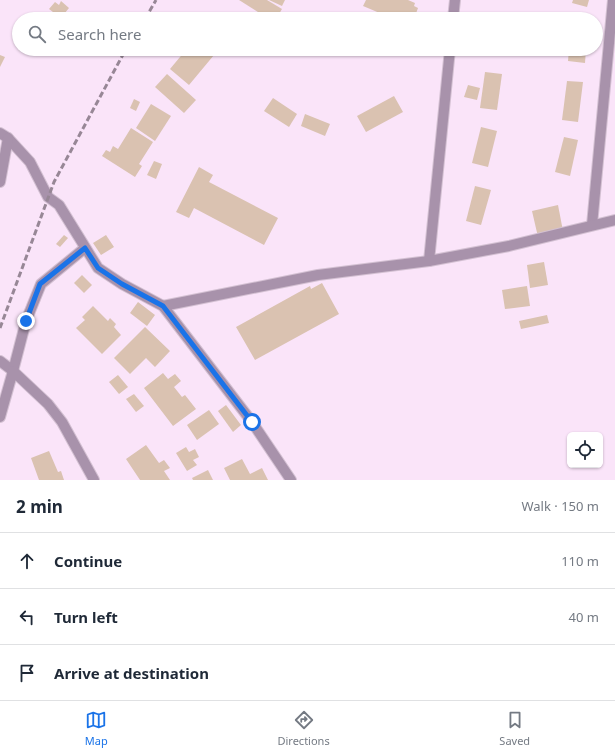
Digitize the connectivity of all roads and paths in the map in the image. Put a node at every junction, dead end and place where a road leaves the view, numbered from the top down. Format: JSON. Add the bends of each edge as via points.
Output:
{"nodes":[{"id":1,"x":455,"y":0,"type":"edge"},
{"id":2,"x":613,"y":0,"type":"edge"},
{"id":3,"x":454,"y":12,"type":"edge"},
{"id":4,"x":449,"y":56,"type":"edge"},
{"id":5,"x":4,"y":136,"type":"edge"},
{"id":6,"x":0,"y":182,"type":"edge"},
{"id":7,"x":615,"y":220,"type":"edge"},
{"id":8,"x":592,"y":225,"type":"junction"},
{"id":9,"x":85,"y":248,"type":"junction"},
{"id":10,"x":429,"y":261,"type":"junction"},
{"id":11,"x":163,"y":306,"type":"junction"},
{"id":12,"x":0,"y":361,"type":"edge"},
{"id":13,"x":13,"y":371,"type":"junction"},
{"id":14,"x":0,"y":418,"type":"edge"},
{"id":15,"x":94,"y":480,"type":"edge"},
{"id":16,"x":291,"y":480,"type":"edge"}],
"edges":[{"from":1,"to":3,"type":"street"},
{"from":2,"to":8,"type":"street"},
{"from":4,"to":10,"type":"street"},
{"from":5,"to":6,"type":"street"},
{"from":5,"to":9,"type":"street","via":[[30,162],[48,197],[60,205]]},
{"from":7,"to":8,"type":"street"},
{"from":8,"to":10,"type":"street","via":[[509,246]]},
{"from":9,"to":11,"type":"street","via":[[98,268]]},
{"from":9,"to":13,"type":"street","via":[[40,284],[26,321]]},
{"from":10,"to":11,"type":"street","via":[[318,275]]},
{"from":11,"to":16,"type":"street","via":[[252,422]]},
{"from":12,"to":13,"type":"street"},
{"from":13,"to":14,"type":"street"},
{"from":13,"to":15,"type":"street","via":[[48,404],[62,422]]}]}
